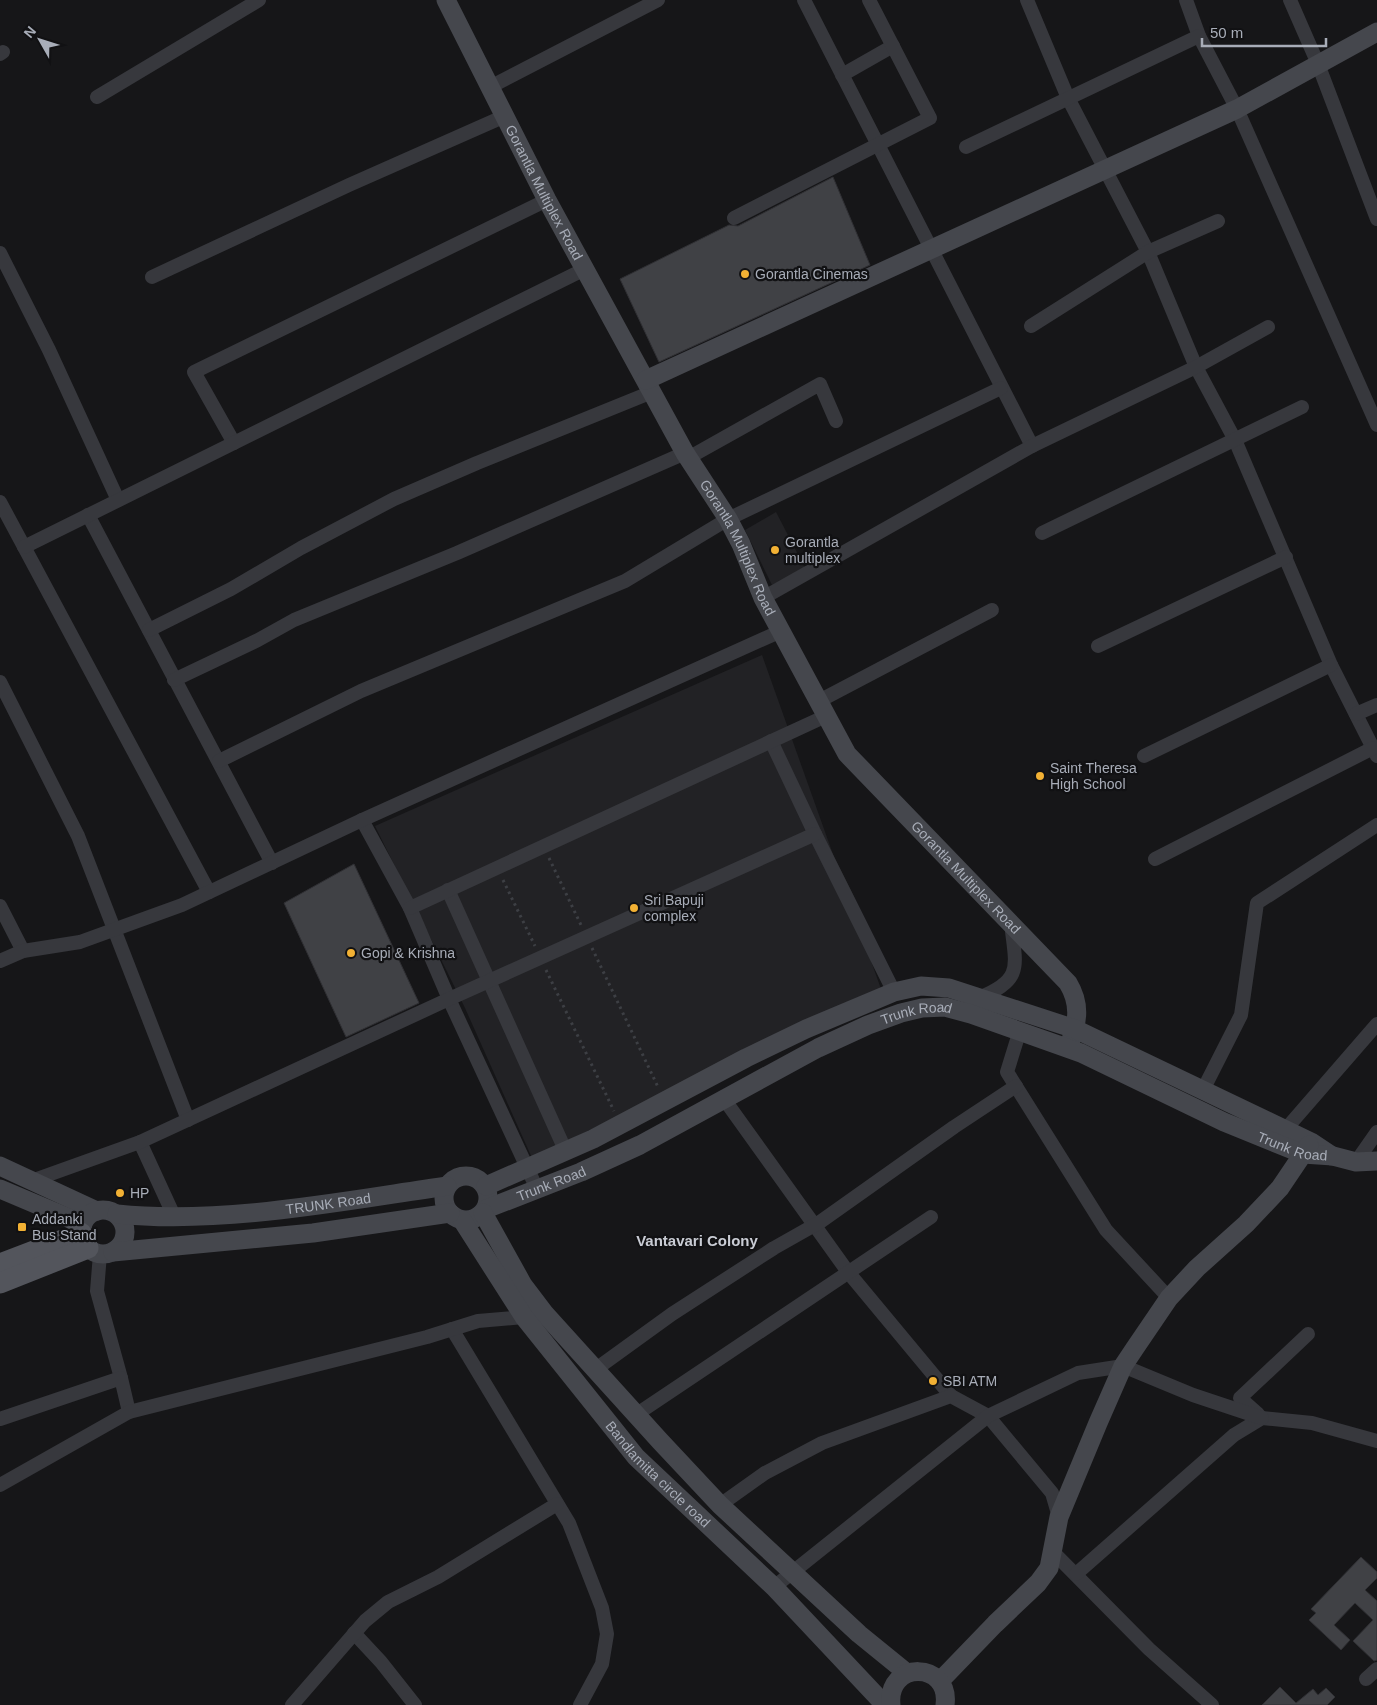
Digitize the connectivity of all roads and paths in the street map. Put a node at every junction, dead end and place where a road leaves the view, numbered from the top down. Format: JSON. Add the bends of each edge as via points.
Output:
{"nodes":[{"id":1,"x":446,"y":0,"type":"edge"},
{"id":2,"x":658,"y":0,"type":"edge"},
{"id":3,"x":804,"y":0,"type":"edge"},
{"id":4,"x":869,"y":0,"type":"edge"},
{"id":5,"x":1027,"y":0,"type":"edge"},
{"id":6,"x":1186,"y":0,"type":"edge"},
{"id":7,"x":1290,"y":0,"type":"edge"},
{"id":8,"x":255,"y":1,"type":"edge"},
{"id":9,"x":1377,"y":32,"type":"edge"},
{"id":10,"x":1199,"y":36,"type":"junction"},
{"id":11,"x":893,"y":46,"type":"junction"},
{"id":12,"x":1318,"y":64,"type":"junction"},
{"id":13,"x":842,"y":75,"type":"junction"},
{"id":14,"x":490,"y":87,"type":"junction"},
{"id":15,"x":97,"y":97,"type":"dead end"},
{"id":16,"x":1068,"y":98,"type":"junction"},
{"id":17,"x":1237,"y":109,"type":"junction"},
{"id":18,"x":505,"y":116,"type":"junction"},
{"id":19,"x":878,"y":146,"type":"junction"},
{"id":20,"x":966,"y":146,"type":"dead end"},
{"id":21,"x":1105,"y":170,"type":"junction"},
{"id":22,"x":547,"y":200,"type":"junction"},
{"id":23,"x":734,"y":218,"type":"dead end"},
{"id":24,"x":1377,"y":219,"type":"edge"},
{"id":25,"x":1218,"y":221,"type":"dead end"},
{"id":26,"x":932,"y":248,"type":"junction"},
{"id":27,"x":1148,"y":252,"type":"junction"},
{"id":28,"x":0,"y":253,"type":"edge"},
{"id":29,"x":585,"y":269,"type":"junction"},
{"id":30,"x":152,"y":278,"type":"dead end"},
{"id":31,"x":1032,"y":326,"type":"dead end"},
{"id":32,"x":1268,"y":327,"type":"dead end"},
{"id":33,"x":1196,"y":367,"type":"junction"},
{"id":34,"x":649,"y":386,"type":"junction"},
{"id":35,"x":1001,"y":388,"type":"junction"},
{"id":36,"x":1302,"y":407,"type":"dead end"},
{"id":37,"x":836,"y":421,"type":"dead end"},
{"id":38,"x":1377,"y":425,"type":"edge"},
{"id":39,"x":1234,"y":440,"type":"junction"},
{"id":40,"x":234,"y":443,"type":"junction"},
{"id":41,"x":1032,"y":446,"type":"junction"},
{"id":42,"x":686,"y":456,"type":"junction"},
{"id":43,"x":118,"y":500,"type":"junction"},
{"id":44,"x":0,"y":502,"type":"edge"},
{"id":45,"x":88,"y":515,"type":"junction"},
{"id":46,"x":728,"y":519,"type":"junction"},
{"id":47,"x":1042,"y":533,"type":"dead end"},
{"id":48,"x":24,"y":546,"type":"junction"},
{"id":49,"x":1286,"y":557,"type":"junction"},
{"id":50,"x":763,"y":598,"type":"junction"},
{"id":51,"x":992,"y":610,"type":"dead end"},
{"id":52,"x":149,"y":630,"type":"junction"},
{"id":53,"x":781,"y":631,"type":"junction"},
{"id":54,"x":1098,"y":646,"type":"dead end"},
{"id":55,"x":1331,"y":665,"type":"junction"},
{"id":56,"x":174,"y":680,"type":"junction"},
{"id":57,"x":0,"y":682,"type":"edge"},
{"id":58,"x":1377,"y":705,"type":"edge"},
{"id":59,"x":822,"y":709,"type":"junction"},
{"id":60,"x":1356,"y":714,"type":"junction"},
{"id":61,"x":771,"y":741,"type":"junction"},
{"id":62,"x":1375,"y":752,"type":"edge"},
{"id":63,"x":1144,"y":756,"type":"dead end"},
{"id":64,"x":218,"y":760,"type":"junction"},
{"id":65,"x":362,"y":820,"type":"junction"},
{"id":66,"x":1377,"y":825,"type":"edge"},
{"id":67,"x":815,"y":834,"type":"junction"},
{"id":68,"x":543,"y":846,"type":"junction"},
{"id":69,"x":1155,"y":859,"type":"dead end"},
{"id":70,"x":272,"y":863,"type":"junction"},
{"id":71,"x":498,"y":868,"type":"junction"},
{"id":72,"x":448,"y":890,"type":"junction"},
{"id":73,"x":210,"y":892,"type":"junction"},
{"id":74,"x":0,"y":906,"type":"edge"},
{"id":75,"x":410,"y":908,"type":"junction"},
{"id":76,"x":1011,"y":922,"type":"junction"},
{"id":77,"x":582,"y":926,"type":"dead end"},
{"id":78,"x":114,"y":930,"type":"junction"},
{"id":79,"x":590,"y":944,"type":"dead end"},
{"id":80,"x":23,"y":951,"type":"junction"},
{"id":81,"x":541,"y":958,"type":"junction"},
{"id":82,"x":0,"y":961,"type":"edge"},
{"id":83,"x":489,"y":981,"type":"junction"},
{"id":84,"x":894,"y":992,"type":"junction"},
{"id":85,"x":981,"y":997,"type":"junction"},
{"id":86,"x":449,"y":999,"type":"junction"},
{"id":87,"x":1377,"y":1024,"type":"edge"},
{"id":88,"x":1075,"y":1029,"type":"junction"},
{"id":89,"x":1020,"y":1030,"type":"junction"},
{"id":90,"x":1068,"y":1048,"type":"junction"},
{"id":91,"x":1016,"y":1086,"type":"junction"},
{"id":92,"x":1203,"y":1090,"type":"junction"},
{"id":93,"x":662,"y":1095,"type":"dead end"},
{"id":94,"x":724,"y":1098,"type":"junction"},
{"id":95,"x":616,"y":1117,"type":"dead end"},
{"id":96,"x":188,"y":1120,"type":"junction"},
{"id":97,"x":1285,"y":1130,"type":"junction"},
{"id":98,"x":1377,"y":1132,"type":"edge"},
{"id":99,"x":140,"y":1142,"type":"junction"},
{"id":100,"x":562,"y":1143,"type":"dead end"},
{"id":101,"x":1307,"y":1148,"type":"junction"},
{"id":102,"x":1333,"y":1156,"type":"joint"},
{"id":103,"x":1377,"y":1161,"type":"edge"},
{"id":104,"x":1356,"y":1162,"type":"junction"},
{"id":105,"x":0,"y":1166,"type":"edge"},
{"id":106,"x":527,"y":1167,"type":"junction"},
{"id":107,"x":34,"y":1180,"type":"junction"},
{"id":108,"x":447,"y":1186,"type":"junction"},
{"id":109,"x":486,"y":1186,"type":"junction"},
{"id":110,"x":0,"y":1189,"type":"edge"},
{"id":111,"x":537,"y":1189,"type":"junction"},
{"id":112,"x":97,"y":1211,"type":"junction"},
{"id":113,"x":484,"y":1211,"type":"junction"},
{"id":114,"x":117,"y":1214,"type":"junction"},
{"id":115,"x":174,"y":1216,"type":"junction"},
{"id":116,"x":456,"y":1217,"type":"junction"},
{"id":117,"x":931,"y":1217,"type":"dead end"},
{"id":118,"x":814,"y":1226,"type":"junction"},
{"id":119,"x":93,"y":1242,"type":"junction"},
{"id":120,"x":0,"y":1264,"type":"edge"},
{"id":121,"x":848,"y":1272,"type":"junction"},
{"id":122,"x":0,"y":1282,"type":"edge"},
{"id":123,"x":1169,"y":1298,"type":"junction"},
{"id":124,"x":532,"y":1313,"type":"junction"},
{"id":125,"x":452,"y":1329,"type":"junction"},
{"id":126,"x":1308,"y":1334,"type":"dead end"},
{"id":127,"x":1123,"y":1366,"type":"junction"},
{"id":128,"x":596,"y":1369,"type":"junction"},
{"id":129,"x":121,"y":1378,"type":"junction"},
{"id":130,"x":951,"y":1396,"type":"junction"},
{"id":131,"x":129,"y":1412,"type":"junction"},
{"id":132,"x":637,"y":1414,"type":"junction"},
{"id":133,"x":988,"y":1416,"type":"junction"},
{"id":134,"x":1262,"y":1418,"type":"junction"},
{"id":135,"x":0,"y":1419,"type":"edge"},
{"id":136,"x":1377,"y":1441,"type":"edge"},
{"id":137,"x":0,"y":1485,"type":"edge"},
{"id":138,"x":558,"y":1504,"type":"junction"},
{"id":139,"x":720,"y":1505,"type":"junction"},
{"id":140,"x":1059,"y":1517,"type":"junction"},
{"id":141,"x":1052,"y":1551,"type":"junction"},
{"id":142,"x":792,"y":1570,"type":"junction"},
{"id":143,"x":1076,"y":1574,"type":"junction"},
{"id":144,"x":774,"y":1587,"type":"junction"},
{"id":145,"x":354,"y":1633,"type":"junction"},
{"id":146,"x":1377,"y":1669,"type":"edge"},
{"id":147,"x":907,"y":1673,"type":"junction"},
{"id":148,"x":1366,"y":1679,"type":"dead end"},
{"id":149,"x":940,"y":1681,"type":"junction"},
{"id":150,"x":292,"y":1705,"type":"edge"},
{"id":151,"x":415,"y":1705,"type":"edge"},
{"id":152,"x":580,"y":1705,"type":"edge"},
{"id":153,"x":885,"y":1705,"type":"edge"},
{"id":154,"x":891,"y":1705,"type":"edge"},
{"id":155,"x":945,"y":1705,"type":"edge"},
{"id":156,"x":1212,"y":1705,"type":"edge"}],
"edges":[{"from":1,"to":14,"type":"street","name":"Gorantla Multiplex Road"},
{"from":2,"to":14,"type":"street"},
{"from":3,"to":13,"type":"street"},
{"from":4,"to":11,"type":"street"},
{"from":5,"to":16,"type":"street"},
{"from":6,"to":10,"type":"street"},
{"from":7,"to":12,"type":"street"},
{"from":8,"to":15,"type":"street"},
{"from":9,"to":12,"type":"street"},
{"from":10,"to":16,"type":"street"},
{"from":10,"to":17,"type":"street"},
{"from":11,"to":13,"type":"street"},
{"from":11,"to":19,"type":"street","via":[[930,118]]},
{"from":12,"to":17,"type":"street"},
{"from":12,"to":24,"type":"street"},
{"from":13,"to":19,"type":"street"},
{"from":14,"to":18,"type":"street","name":"Gorantla Multiplex Road"},
{"from":16,"to":20,"type":"street"},
{"from":16,"to":21,"type":"street"},
{"from":17,"to":21,"type":"street"},
{"from":17,"to":38,"type":"street"},
{"from":18,"to":22,"type":"street","name":"Gorantla Multiplex Road"},
{"from":18,"to":30,"type":"street"},
{"from":19,"to":23,"type":"street"},
{"from":19,"to":26,"type":"street"},
{"from":21,"to":26,"type":"street"},
{"from":21,"to":27,"type":"street"},
{"from":22,"to":29,"type":"street","name":"Gorantla Multiplex Road"},
{"from":22,"to":40,"type":"street","via":[[194,372]]},
{"from":25,"to":27,"type":"street"},
{"from":26,"to":34,"type":"street"},
{"from":26,"to":35,"type":"street"},
{"from":27,"to":31,"type":"street"},
{"from":27,"to":33,"type":"street"},
{"from":28,"to":43,"type":"street"},
{"from":29,"to":34,"type":"street","name":"Gorantla Multiplex Road"},
{"from":29,"to":40,"type":"street"},
{"from":32,"to":33,"type":"street"},
{"from":33,"to":39,"type":"street"},
{"from":33,"to":41,"type":"street"},
{"from":34,"to":42,"type":"street","name":"Gorantla Multiplex Road"},
{"from":34,"to":52,"type":"street","via":[[394,499],[301,548],[231,590]]},
{"from":35,"to":41,"type":"street"},
{"from":35,"to":46,"type":"street"},
{"from":36,"to":39,"type":"street"},
{"from":37,"to":42,"type":"street","via":[[820,384]]},
{"from":39,"to":47,"type":"street"},
{"from":39,"to":49,"type":"street"},
{"from":40,"to":43,"type":"street"},
{"from":41,"to":50,"type":"street"},
{"from":42,"to":46,"type":"street","name":"Gorantla Multiplex Road"},
{"from":42,"to":56,"type":"street","via":[[294,620]]},
{"from":43,"to":45,"type":"street"},
{"from":44,"to":48,"type":"street"},
{"from":45,"to":48,"type":"street"},
{"from":45,"to":52,"type":"street"},
{"from":46,"to":50,"type":"street","name":"Gorantla Multiplex Road"},
{"from":46,"to":64,"type":"street","via":[[625,581],[361,691]]},
{"from":48,"to":73,"type":"street"},
{"from":49,"to":54,"type":"street"},
{"from":49,"to":55,"type":"street"},
{"from":50,"to":53,"type":"street","name":"Gorantla Multiplex Road"},
{"from":51,"to":59,"type":"street"},
{"from":52,"to":56,"type":"street"},
{"from":53,"to":59,"type":"street","name":"Gorantla Multiplex Road"},
{"from":53,"to":65,"type":"street"},
{"from":55,"to":60,"type":"street"},
{"from":55,"to":63,"type":"street"},
{"from":56,"to":64,"type":"street"},
{"from":57,"to":78,"type":"street","via":[[78,836]]},
{"from":58,"to":60,"type":"street"},
{"from":59,"to":61,"type":"street"},
{"from":59,"to":76,"type":"street","name":"Gorantla Multiplex Road","via":[[847,754]]},
{"from":60,"to":62,"type":"street"},
{"from":61,"to":67,"type":"street"},
{"from":61,"to":68,"type":"street"},
{"from":62,"to":69,"type":"street"},
{"from":64,"to":70,"type":"street"},
{"from":65,"to":70,"type":"street"},
{"from":65,"to":75,"type":"street"},
{"from":66,"to":92,"type":"street","via":[[1257,903],[1241,1015]]},
{"from":67,"to":81,"type":"street"},
{"from":67,"to":84,"type":"street"},
{"from":68,"to":71,"type":"street"},
{"from":68,"to":77,"type":"path"},
{"from":70,"to":73,"type":"street"},
{"from":71,"to":72,"type":"street"},
{"from":71,"to":81,"type":"path"},
{"from":72,"to":75,"type":"street"},
{"from":72,"to":83,"type":"street"},
{"from":73,"to":78,"type":"street"},
{"from":74,"to":80,"type":"street"},
{"from":75,"to":86,"type":"street"},
{"from":76,"to":85,"type":"street","via":[[1013,974],[1004,987]]},
{"from":76,"to":88,"type":"street","name":"Gorantla Multiplex Road","via":[[1073,990],[1078,1009]]},
{"from":78,"to":80,"type":"street","via":[[80,942]]},
{"from":78,"to":96,"type":"street"},
{"from":79,"to":93,"type":"path"},
{"from":80,"to":82,"type":"street"},
{"from":81,"to":83,"type":"street"},
{"from":81,"to":95,"type":"path"},
{"from":83,"to":86,"type":"street"},
{"from":83,"to":100,"type":"street"},
{"from":84,"to":85,"type":"street","name":"Trunk Road","via":[[921,986],[949,988]]},
{"from":84,"to":106,"type":"street","name":"Trunk Road","via":[[806,1028],[593,1139]]},
{"from":85,"to":88,"type":"street","name":"Trunk Road"},
{"from":86,"to":96,"type":"street"},
{"from":86,"to":106,"type":"street"},
{"from":87,"to":97,"type":"street"},
{"from":88,"to":90,"type":"street","name":"Gorantla Multiplex Road"},
{"from":88,"to":92,"type":"street","name":"Trunk Road"},
{"from":89,"to":90,"type":"street","name":"Trunk Road"},
{"from":89,"to":91,"type":"street","via":[[1007,1072]]},
{"from":89,"to":94,"type":"street","name":"Trunk Road","via":[[945,1008],[901,1012],[818,1048]]},
{"from":90,"to":101,"type":"street","name":"Trunk Road","via":[[1224,1122]]},
{"from":91,"to":118,"type":"street"},
{"from":91,"to":123,"type":"street","via":[[1106,1230]]},
{"from":92,"to":97,"type":"street","name":"Trunk Road"},
{"from":94,"to":111,"type":"street","name":"Trunk Road","via":[[640,1145]]},
{"from":94,"to":118,"type":"street"},
{"from":96,"to":99,"type":"street"},
{"from":97,"to":101,"type":"street","name":"Trunk Road"},
{"from":98,"to":104,"type":"street"},
{"from":99,"to":107,"type":"street"},
{"from":99,"to":115,"type":"street"},
{"from":101,"to":102,"type":"street","name":"Trunk Road"},
{"from":101,"to":123,"type":"street","via":[[1280,1188]]},
{"from":102,"to":104,"type":"street","name":"TRUNK Road"},
{"from":103,"to":104,"type":"street","name":"TRUNK Road"},
{"from":105,"to":107,"type":"street","name":"TRUNK Road"},
{"from":106,"to":109,"type":"street","name":"Trunk Road"},
{"from":106,"to":111,"type":"street"},
{"from":107,"to":112,"type":"street","name":"TRUNK Road"},
{"from":108,"to":109,"type":"street","via":[[466,1174],[478,1178]]},
{"from":108,"to":115,"type":"street","name":"TRUNK Road","via":[[312,1206]]},
{"from":108,"to":116,"type":"street","via":[[445,1205]]},
{"from":109,"to":113,"type":"street","via":[[489,1197]]},
{"from":110,"to":119,"type":"street"},
{"from":111,"to":113,"type":"street","name":"Trunk Road"},
{"from":112,"to":114,"type":"street","name":"TRUNK Road","via":[[108,1210]]},
{"from":112,"to":119,"type":"street","via":[[86,1218]]},
{"from":113,"to":116,"type":"street","via":[[470,1220]]},
{"from":113,"to":124,"type":"street","via":[[523,1285]]},
{"from":114,"to":115,"type":"street","name":"TRUNK Road"},
{"from":114,"to":119,"type":"street","via":[[126,1229],[120,1246]]},
{"from":116,"to":119,"type":"street","via":[[313,1233]]},
{"from":116,"to":124,"type":"street","name":"Bandlamitta circle road"},
{"from":117,"to":121,"type":"street"},
{"from":118,"to":121,"type":"street"},
{"from":118,"to":128,"type":"street","via":[[672,1314]]},
{"from":119,"to":120,"type":"main road"},
{"from":119,"to":122,"type":"main road"},
{"from":119,"to":129,"type":"street","via":[[97,1291]]},
{"from":121,"to":130,"type":"street"},
{"from":121,"to":132,"type":"street"},
{"from":123,"to":127,"type":"street"},
{"from":124,"to":125,"type":"street","via":[[478,1321]]},
{"from":124,"to":128,"type":"street"},
{"from":124,"to":144,"type":"street","name":"Bandlamitta circle road","via":[[636,1457]]},
{"from":125,"to":131,"type":"street"},
{"from":125,"to":138,"type":"street"},
{"from":126,"to":134,"type":"street","via":[[1240,1398]]},
{"from":127,"to":133,"type":"street","via":[[1078,1372]]},
{"from":127,"to":134,"type":"street","via":[[1193,1395]]},
{"from":127,"to":140,"type":"street"},
{"from":128,"to":132,"type":"street"},
{"from":129,"to":131,"type":"street"},
{"from":129,"to":135,"type":"street"},
{"from":130,"to":133,"type":"street"},
{"from":130,"to":139,"type":"street","via":[[822,1443],[765,1473]]},
{"from":131,"to":137,"type":"street"},
{"from":132,"to":139,"type":"street"},
{"from":133,"to":140,"type":"street","via":[[1052,1493]]},
{"from":133,"to":142,"type":"street"},
{"from":134,"to":136,"type":"street","via":[[1312,1423]]},
{"from":134,"to":143,"type":"street","via":[[1234,1435]]},
{"from":138,"to":145,"type":"street","via":[[438,1577],[388,1602]]},
{"from":138,"to":152,"type":"street","via":[[569,1523],[602,1608],[606,1634],[602,1664]]},
{"from":139,"to":142,"type":"street"},
{"from":140,"to":141,"type":"street"},
{"from":141,"to":143,"type":"street"},
{"from":141,"to":149,"type":"street","via":[[1049,1568],[1038,1583]]},
{"from":142,"to":144,"type":"street"},
{"from":142,"to":147,"type":"street","via":[[859,1634]]},
{"from":143,"to":156,"type":"street","via":[[1149,1648]]},
{"from":144,"to":153,"type":"street","name":"Bandlamitta circle road"},
{"from":145,"to":150,"type":"street"},
{"from":145,"to":151,"type":"street"},
{"from":146,"to":148,"type":"street"},
{"from":147,"to":149,"type":"street","via":[[925,1672]]},
{"from":147,"to":154,"type":"street","via":[[893,1686]]},
{"from":149,"to":155,"type":"street","via":[[946,1696]]}]}
